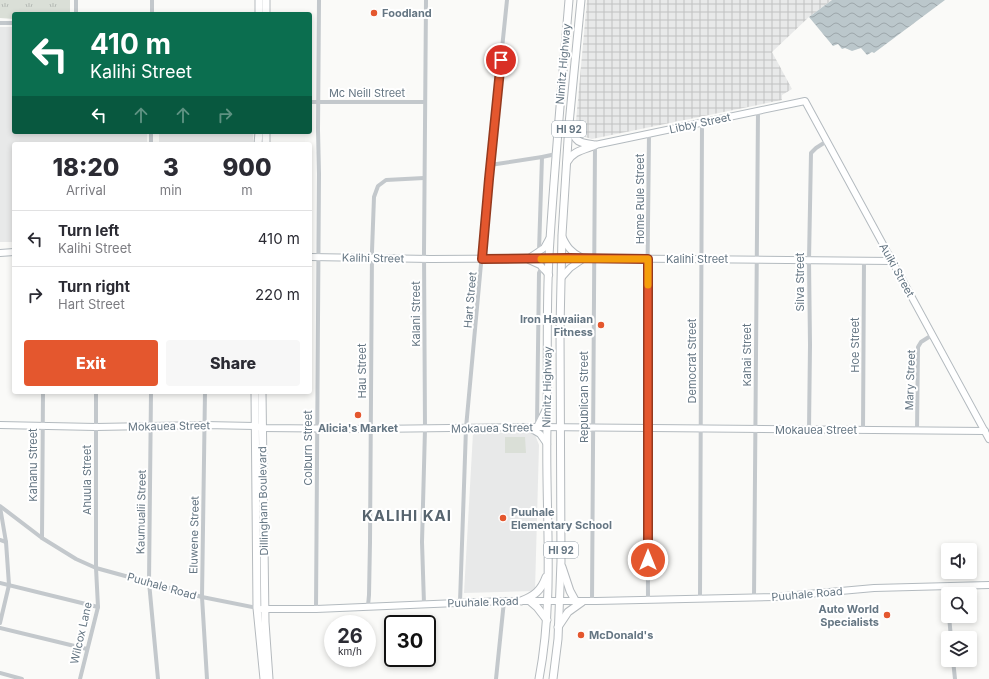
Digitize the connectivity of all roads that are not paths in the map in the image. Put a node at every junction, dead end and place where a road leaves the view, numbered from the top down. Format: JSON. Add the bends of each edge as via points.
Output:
{"nodes":[{"id":1,"x":76,"y":0,"type":"edge"},
{"id":2,"x":152,"y":0,"type":"edge"},
{"id":3,"x":259,"y":0,"type":"edge"},
{"id":4,"x":266,"y":0,"type":"edge"},
{"id":5,"x":319,"y":0,"type":"edge"},
{"id":6,"x":426,"y":0,"type":"edge"},
{"id":7,"x":507,"y":0,"type":"edge"},
{"id":8,"x":569,"y":0,"type":"edge"},
{"id":9,"x":581,"y":0,"type":"edge"},
{"id":10,"x":76,"y":12,"type":"edge"},
{"id":11,"x":152,"y":12,"type":"edge"},
{"id":12,"x":259,"y":12,"type":"edge"},
{"id":13,"x":266,"y":12,"type":"edge"},
{"id":14,"x":0,"y":23,"type":"edge"},
{"id":15,"x":12,"y":23,"type":"edge"},
{"id":16,"x":806,"y":101,"type":"joint"},
{"id":17,"x":312,"y":102,"type":"edge"},
{"id":18,"x":318,"y":102,"type":"junction"},
{"id":19,"x":425,"y":102,"type":"junction"},
{"id":20,"x":758,"y":111,"type":"junction"},
{"id":21,"x":702,"y":123,"type":"junction"},
{"id":22,"x":570,"y":124,"type":"junction"},
{"id":23,"x":649,"y":134,"type":"junction"},
{"id":24,"x":827,"y":141,"type":"junction"},
{"id":25,"x":595,"y":145,"type":"junction"},
{"id":26,"x":556,"y":154,"type":"junction"},
{"id":27,"x":542,"y":157,"type":"junction"},
{"id":28,"x":566,"y":163,"type":"junction"},
{"id":29,"x":490,"y":165,"type":"junction"},
{"id":30,"x":424,"y":178,"type":"junction"},
{"id":31,"x":562,"y":235,"type":"junction"},
{"id":32,"x":550,"y":237,"type":"junction"},
{"id":33,"x":12,"y":252,"type":"edge"},
{"id":34,"x":538,"y":252,"type":"junction"},
{"id":35,"x":0,"y":253,"type":"edge"},
{"id":36,"x":312,"y":257,"type":"edge"},
{"id":37,"x":318,"y":257,"type":"junction"},
{"id":38,"x":372,"y":257,"type":"junction"},
{"id":39,"x":549,"y":258,"type":"junction"},
{"id":40,"x":562,"y":258,"type":"junction"},
{"id":41,"x":584,"y":258,"type":"junction"},
{"id":42,"x":594,"y":258,"type":"junction"},
{"id":43,"x":425,"y":259,"type":"junction"},
{"id":44,"x":482,"y":259,"type":"junction"},
{"id":45,"x":526,"y":259,"type":"junction"},
{"id":46,"x":648,"y":259,"type":"junction"},
{"id":47,"x":702,"y":259,"type":"junction"},
{"id":48,"x":756,"y":260,"type":"junction"},
{"id":49,"x":809,"y":260,"type":"junction"},
{"id":50,"x":864,"y":260,"type":"junction"},
{"id":51,"x":892,"y":261,"type":"junction"},
{"id":52,"x":542,"y":267,"type":"junction"},
{"id":53,"x":549,"y":275,"type":"junction"},
{"id":54,"x":562,"y":277,"type":"junction"},
{"id":55,"x":932,"y":335,"type":"junction"},
{"id":56,"x":43,"y":394,"type":"edge"},
{"id":57,"x":96,"y":394,"type":"edge"},
{"id":58,"x":151,"y":394,"type":"edge"},
{"id":59,"x":205,"y":394,"type":"edge"},
{"id":60,"x":255,"y":394,"type":"edge"},
{"id":61,"x":262,"y":394,"type":"edge"},
{"id":62,"x":547,"y":407,"type":"junction"},
{"id":63,"x":0,"y":425,"type":"edge"},
{"id":64,"x":205,"y":425,"type":"junction"},
{"id":65,"x":42,"y":426,"type":"junction"},
{"id":66,"x":151,"y":426,"type":"junction"},
{"id":67,"x":96,"y":427,"type":"junction"},
{"id":68,"x":258,"y":427,"type":"junction"},
{"id":69,"x":528,"y":427,"type":"junction"},
{"id":70,"x":537,"y":427,"type":"junction"},
{"id":71,"x":547,"y":427,"type":"junction"},
{"id":72,"x":560,"y":427,"type":"junction"},
{"id":73,"x":593,"y":427,"type":"junction"},
{"id":74,"x":317,"y":428,"type":"junction"},
{"id":75,"x":466,"y":428,"type":"junction"},
{"id":76,"x":647,"y":428,"type":"junction"},
{"id":77,"x":701,"y":428,"type":"junction"},
{"id":78,"x":371,"y":429,"type":"junction"},
{"id":79,"x":424,"y":429,"type":"junction"},
{"id":80,"x":755,"y":430,"type":"junction"},
{"id":81,"x":809,"y":430,"type":"junction"},
{"id":82,"x":863,"y":431,"type":"junction"},
{"id":83,"x":917,"y":431,"type":"junction"},
{"id":84,"x":985,"y":431,"type":"junction"},
{"id":85,"x":989,"y":439,"type":"edge"},
{"id":86,"x":547,"y":444,"type":"junction"},
{"id":87,"x":0,"y":506,"type":"edge"},
{"id":88,"x":42,"y":538,"type":"junction"},
{"id":89,"x":0,"y":540,"type":"edge"},
{"id":90,"x":6,"y":542,"type":"junction"},
{"id":91,"x":561,"y":560,"type":"junction"},
{"id":92,"x":96,"y":568,"type":"junction"},
{"id":93,"x":548,"y":571,"type":"junction"},
{"id":94,"x":149,"y":582,"type":"junction"},
{"id":95,"x":0,"y":583,"type":"edge"},
{"id":96,"x":9,"y":585,"type":"junction"},
{"id":97,"x":989,"y":585,"type":"edge"},
{"id":98,"x":946,"y":586,"type":"joint"},
{"id":99,"x":202,"y":597,"type":"junction"},
{"id":100,"x":754,"y":598,"type":"junction"},
{"id":101,"x":700,"y":599,"type":"junction"},
{"id":102,"x":648,"y":600,"type":"junction"},
{"id":103,"x":504,"y":601,"type":"junction"},
{"id":104,"x":521,"y":601,"type":"junction"},
{"id":105,"x":530,"y":601,"type":"junction"},
{"id":106,"x":548,"y":601,"type":"junction"},
{"id":107,"x":460,"y":602,"type":"junction"},
{"id":108,"x":559,"y":602,"type":"junction"},
{"id":109,"x":579,"y":602,"type":"junction"},
{"id":110,"x":592,"y":602,"type":"junction"},
{"id":111,"x":424,"y":604,"type":"junction"},
{"id":112,"x":368,"y":606,"type":"junction"},
{"id":113,"x":98,"y":607,"type":"junction"},
{"id":114,"x":257,"y":608,"type":"junction"},
{"id":115,"x":316,"y":608,"type":"junction"},
{"id":116,"x":265,"y":610,"type":"junction"},
{"id":117,"x":547,"y":621,"type":"junction"},
{"id":118,"x":0,"y":623,"type":"edge"},
{"id":119,"x":558,"y":627,"type":"junction"},
{"id":120,"x":0,"y":628,"type":"edge"},
{"id":121,"x":87,"y":649,"type":"junction"},
{"id":122,"x":954,"y":667,"type":"edge"},
{"id":123,"x":0,"y":673,"type":"edge"},
{"id":124,"x":22,"y":679,"type":"edge"},
{"id":125,"x":80,"y":679,"type":"edge"},
{"id":126,"x":158,"y":679,"type":"edge"},
{"id":127,"x":207,"y":679,"type":"edge"},
{"id":128,"x":264,"y":679,"type":"edge"},
{"id":129,"x":269,"y":679,"type":"edge"},
{"id":130,"x":496,"y":679,"type":"edge"},
{"id":131,"x":539,"y":679,"type":"edge"},
{"id":132,"x":553,"y":679,"type":"edge"},
{"id":133,"x":955,"y":679,"type":"edge"}],
"edges":[{"from":1,"to":10,"type":"street"},
{"from":2,"to":11,"type":"street"},
{"from":3,"to":12,"type":"main road"},
{"from":4,"to":13,"type":"main road"},
{"from":5,"to":18,"type":"street","name":"Colburn Street"},
{"from":6,"to":19,"type":"street","name":"Kalani Street"},
{"from":7,"to":29,"type":"street","name":"Hart Street"},
{"from":8,"to":26,"type":"main road","name":"Nimitz Highway","number":"HI 92"},
{"from":9,"to":22,"type":"main road","name":"Nimitz Highway","number":"HI 92"},
{"from":14,"to":15,"type":"street"},
{"from":16,"to":20,"type":"street","name":"Libby Street"},
{"from":16,"to":24,"type":"street","name":"Auiki Street"},
{"from":17,"to":18,"type":"street","name":"Mc Neill Street"},
{"from":18,"to":19,"type":"street","name":"Mc Neill Street"},
{"from":18,"to":37,"type":"street","name":"Colburn Street"},
{"from":19,"to":30,"type":"street","name":"Kalani Street"},
{"from":20,"to":21,"type":"street","name":"Libby Street"},
{"from":20,"to":48,"type":"street","name":"Kahai Street"},
{"from":21,"to":23,"type":"street","name":"Libby Street"},
{"from":21,"to":47,"type":"street","name":"Democrat Street"},
{"from":22,"to":25,"type":"main road","via":[[573,135],[582,144]]},
{"from":22,"to":28,"type":"main road","name":"Nimitz Highway","number":"HI 92"},
{"from":23,"to":25,"type":"street","name":"Libby Street"},
{"from":23,"to":46,"type":"street","name":"Home Rule Street"},
{"from":24,"to":49,"type":"street","name":"Silva Street","via":[[811,153]]},
{"from":24,"to":51,"type":"street","name":"Auiki Street"},
{"from":25,"to":28,"type":"main road","via":[[570,156]]},
{"from":25,"to":42,"type":"street","name":"Republican Street"},
{"from":26,"to":27,"type":"street"},
{"from":26,"to":32,"type":"main road","name":"Nimitz Highway","number":"HI 92"},
{"from":27,"to":29,"type":"street"},
{"from":27,"to":34,"type":"street"},
{"from":28,"to":31,"type":"main road","name":"Nimitz Highway","number":"HI 92"},
{"from":29,"to":44,"type":"street","name":"Hart Street"},
{"from":30,"to":38,"type":"street","name":"Hau Street","via":[[386,180],[378,186],[374,197]]},
{"from":30,"to":43,"type":"street","name":"Kalani Street"},
{"from":31,"to":40,"type":"main road","name":"Nimitz Highway","number":"HI 92"},
{"from":31,"to":41,"type":"street","via":[[570,250]]},
{"from":32,"to":34,"type":"street","via":[[547,245]]},
{"from":32,"to":39,"type":"main road","name":"Nimitz Highway","number":"HI 92"},
{"from":33,"to":35,"type":"street"},
{"from":34,"to":45,"type":"street"},
{"from":36,"to":37,"type":"street","name":"Kalihi Street"},
{"from":37,"to":38,"type":"street","name":"Kalihi Street"},
{"from":37,"to":74,"type":"street","name":"Colburn Street"},
{"from":38,"to":43,"type":"street","name":"Kalihi Street"},
{"from":38,"to":78,"type":"street","name":"Hau Street"},
{"from":39,"to":40,"type":"street","name":"Kalihi Street"},
{"from":39,"to":45,"type":"street","name":"Kalihi Street"},
{"from":39,"to":53,"type":"main road","name":"Nimitz Highway","number":"HI 92"},
{"from":40,"to":41,"type":"street","name":"Kalihi Street"},
{"from":40,"to":54,"type":"main road","name":"Nimitz Highway","number":"HI 92"},
{"from":41,"to":42,"type":"street","name":"Kalihi Street"},
{"from":41,"to":54,"type":"street"},
{"from":42,"to":46,"type":"street","name":"Kalihi Street"},
{"from":42,"to":73,"type":"street","name":"Republican Street"},
{"from":43,"to":44,"type":"street","name":"Kalihi Street"},
{"from":43,"to":79,"type":"street","name":"Kalani Street"},
{"from":44,"to":45,"type":"street","name":"Kalihi Street"},
{"from":44,"to":75,"type":"street","name":"Hart Street"},
{"from":45,"to":52,"type":"street"},
{"from":46,"to":47,"type":"street","name":"Kalihi Street"},
{"from":46,"to":76,"type":"street","name":"Home Rule Street"},
{"from":47,"to":48,"type":"street","name":"Kalihi Street"},
{"from":47,"to":77,"type":"street","name":"Democrat Street"},
{"from":48,"to":49,"type":"street","name":"Kalihi Street"},
{"from":48,"to":80,"type":"street","name":"Kahai Street"},
{"from":49,"to":50,"type":"street","name":"Kalihi Street"},
{"from":49,"to":81,"type":"street","name":"Silva Street"},
{"from":50,"to":51,"type":"street","name":"Kalihi Street"},
{"from":50,"to":82,"type":"street","name":"Hoe Street"},
{"from":51,"to":55,"type":"street","name":"Auiki Street"},
{"from":52,"to":53,"type":"street"},
{"from":52,"to":70,"type":"street","via":[[539,273]]},
{"from":53,"to":62,"type":"main road","name":"Nimitz Highway","number":"HI 92"},
{"from":54,"to":72,"type":"main road","name":"Nimitz Highway","number":"HI 92"},
{"from":55,"to":83,"type":"street","name":"Mary Street","via":[[918,347]]},
{"from":55,"to":84,"type":"street","name":"Auiki Street"},
{"from":56,"to":65,"type":"street","name":"Kahanu Street"},
{"from":57,"to":67,"type":"street","name":"Ahuula Street"},
{"from":58,"to":66,"type":"street","name":"Kaumualii Street"},
{"from":59,"to":64,"type":"street","name":"Eluwene Street"},
{"from":60,"to":68,"type":"main road","name":"Dillingham Boulevard"},
{"from":61,"to":68,"type":"main road","name":"Dillingham Boulevard"},
{"from":62,"to":70,"type":"street"},
{"from":62,"to":71,"type":"main road","name":"Nimitz Highway","number":"HI 92"},
{"from":63,"to":65,"type":"street","name":"Mokauea Street"},
{"from":64,"to":66,"type":"street","name":"Mokauea Street"},
{"from":64,"to":68,"type":"street","name":"Mokauea Street"},
{"from":64,"to":99,"type":"street","name":"Eluwene Street"},
{"from":65,"to":67,"type":"street","name":"Mokauea Street"},
{"from":65,"to":88,"type":"street","name":"Kahanu Street"},
{"from":66,"to":67,"type":"street","name":"Mokauea Street"},
{"from":66,"to":94,"type":"street","name":"Kaumualii Street"},
{"from":67,"to":92,"type":"street","name":"Ahuula Street"},
{"from":68,"to":74,"type":"street","name":"Mokauea Street"},
{"from":68,"to":114,"type":"main road","name":"Dillingham Boulevard"},
{"from":68,"to":116,"type":"main road","name":"Dillingham Boulevard"},
{"from":69,"to":70,"type":"street","name":"Mokauea Street"},
{"from":69,"to":75,"type":"street","name":"Mokauea Street"},
{"from":69,"to":86,"type":"street","via":[[540,434]]},
{"from":70,"to":71,"type":"street","name":"Mokauea Street"},
{"from":71,"to":72,"type":"street","name":"Mokauea Street"},
{"from":71,"to":86,"type":"main road","name":"Nimitz Highway","number":"HI 92"},
{"from":72,"to":73,"type":"street","name":"Mokauea Street"},
{"from":72,"to":91,"type":"main road","name":"Nimitz Highway","number":"HI 92"},
{"from":73,"to":76,"type":"street","name":"Mokauea Street"},
{"from":73,"to":110,"type":"street","name":"Republican Street"},
{"from":74,"to":78,"type":"street","name":"Mokauea Street"},
{"from":74,"to":115,"type":"street","name":"Colburn Street"},
{"from":75,"to":79,"type":"street","name":"Mokauea Street"},
{"from":75,"to":107,"type":"street","name":"Hart Street"},
{"from":76,"to":77,"type":"street","name":"Mokauea Street"},
{"from":76,"to":102,"type":"street","name":"Home Rule Street"},
{"from":77,"to":80,"type":"street","name":"Mokauea Street"},
{"from":77,"to":101,"type":"street","name":"Democrat Street"},
{"from":78,"to":79,"type":"street","name":"Mokauea Street"},
{"from":78,"to":112,"type":"street","name":"Hau Street"},
{"from":79,"to":111,"type":"street","name":"Kalani Street"},
{"from":80,"to":81,"type":"street","name":"Mokauea Street"},
{"from":80,"to":100,"type":"street","name":"Kahai Street"},
{"from":81,"to":82,"type":"street","name":"Mokauea Street"},
{"from":82,"to":83,"type":"street","name":"Mokauea Street"},
{"from":83,"to":84,"type":"street","name":"Mokauea Street"},
{"from":84,"to":85,"type":"street","name":"Auiki Street"},
{"from":86,"to":93,"type":"main road","name":"Nimitz Highway","number":"HI 92"},
{"from":87,"to":88,"type":"street","name":"Puuhale Road"},
{"from":87,"to":90,"type":"street"},
{"from":88,"to":92,"type":"street","name":"Puuhale Road"},
{"from":89,"to":90,"type":"street"},
{"from":90,"to":96,"type":"street"},
{"from":91,"to":108,"type":"main road","name":"Nimitz Highway","number":"HI 92"},
{"from":91,"to":109,"type":"main road","via":[[570,591]]},
{"from":92,"to":94,"type":"street","name":"Puuhale Road"},
{"from":92,"to":113,"type":"street","name":"Wilcox Lane"},
{"from":93,"to":104,"type":"main road","via":[[538,592]]},
{"from":93,"to":106,"type":"main road","name":"Nimitz Highway","number":"HI 92"},
{"from":94,"to":99,"type":"street","name":"Puuhale Road"},
{"from":94,"to":126,"type":"street","name":"Kaumualii Street"},
{"from":95,"to":96,"type":"street"},
{"from":96,"to":113,"type":"street"},
{"from":96,"to":118,"type":"street"},
{"from":97,"to":98,"type":"street","name":"Puuhale Road"},
{"from":98,"to":100,"type":"street","name":"Puuhale Road","via":[[874,588]]},
{"from":99,"to":114,"type":"street","name":"Puuhale Road"},
{"from":99,"to":127,"type":"street","name":"Eluwene Street"},
{"from":100,"to":101,"type":"street","name":"Puuhale Road"},
{"from":101,"to":102,"type":"street","name":"Puuhale Road"},
{"from":102,"to":110,"type":"street","name":"Puuhale Road"},
{"from":103,"to":104,"type":"street","name":"Puuhale Road"},
{"from":103,"to":107,"type":"street","name":"Puuhale Road"},
{"from":103,"to":130,"type":"street"},
{"from":104,"to":105,"type":"street","name":"Puuhale Road"},
{"from":105,"to":106,"type":"street","name":"Puuhale Road"},
{"from":105,"to":117,"type":"main road"},
{"from":106,"to":108,"type":"street","name":"Puuhale Road"},
{"from":106,"to":117,"type":"main road","name":"Nimitz Highway","number":"HI 92"},
{"from":107,"to":111,"type":"street","name":"Puuhale Road"},
{"from":108,"to":109,"type":"street","name":"Puuhale Road"},
{"from":108,"to":119,"type":"main road","name":"Nimitz Highway","number":"HI 92"},
{"from":109,"to":110,"type":"street","name":"Puuhale Road"},
{"from":109,"to":119,"type":"main road"},
{"from":111,"to":112,"type":"street","name":"Puuhale Road"},
{"from":112,"to":115,"type":"street","name":"Puuhale Road"},
{"from":113,"to":121,"type":"street","name":"Wilcox Lane"},
{"from":114,"to":116,"type":"street","name":"Puuhale Road"},
{"from":114,"to":128,"type":"main road","name":"Dillingham Boulevard"},
{"from":115,"to":116,"type":"street","name":"Puuhale Road"},
{"from":116,"to":129,"type":"main road","name":"Dillingham Boulevard"},
{"from":117,"to":131,"type":"main road","name":"Nimitz Highway","number":"HI 92"},
{"from":119,"to":132,"type":"main road","name":"Nimitz Highway","number":"HI 92"},
{"from":120,"to":121,"type":"street"},
{"from":121,"to":125,"type":"street","name":"Wilcox Lane"},
{"from":122,"to":133,"type":"street"},
{"from":123,"to":124,"type":"street"}]}
